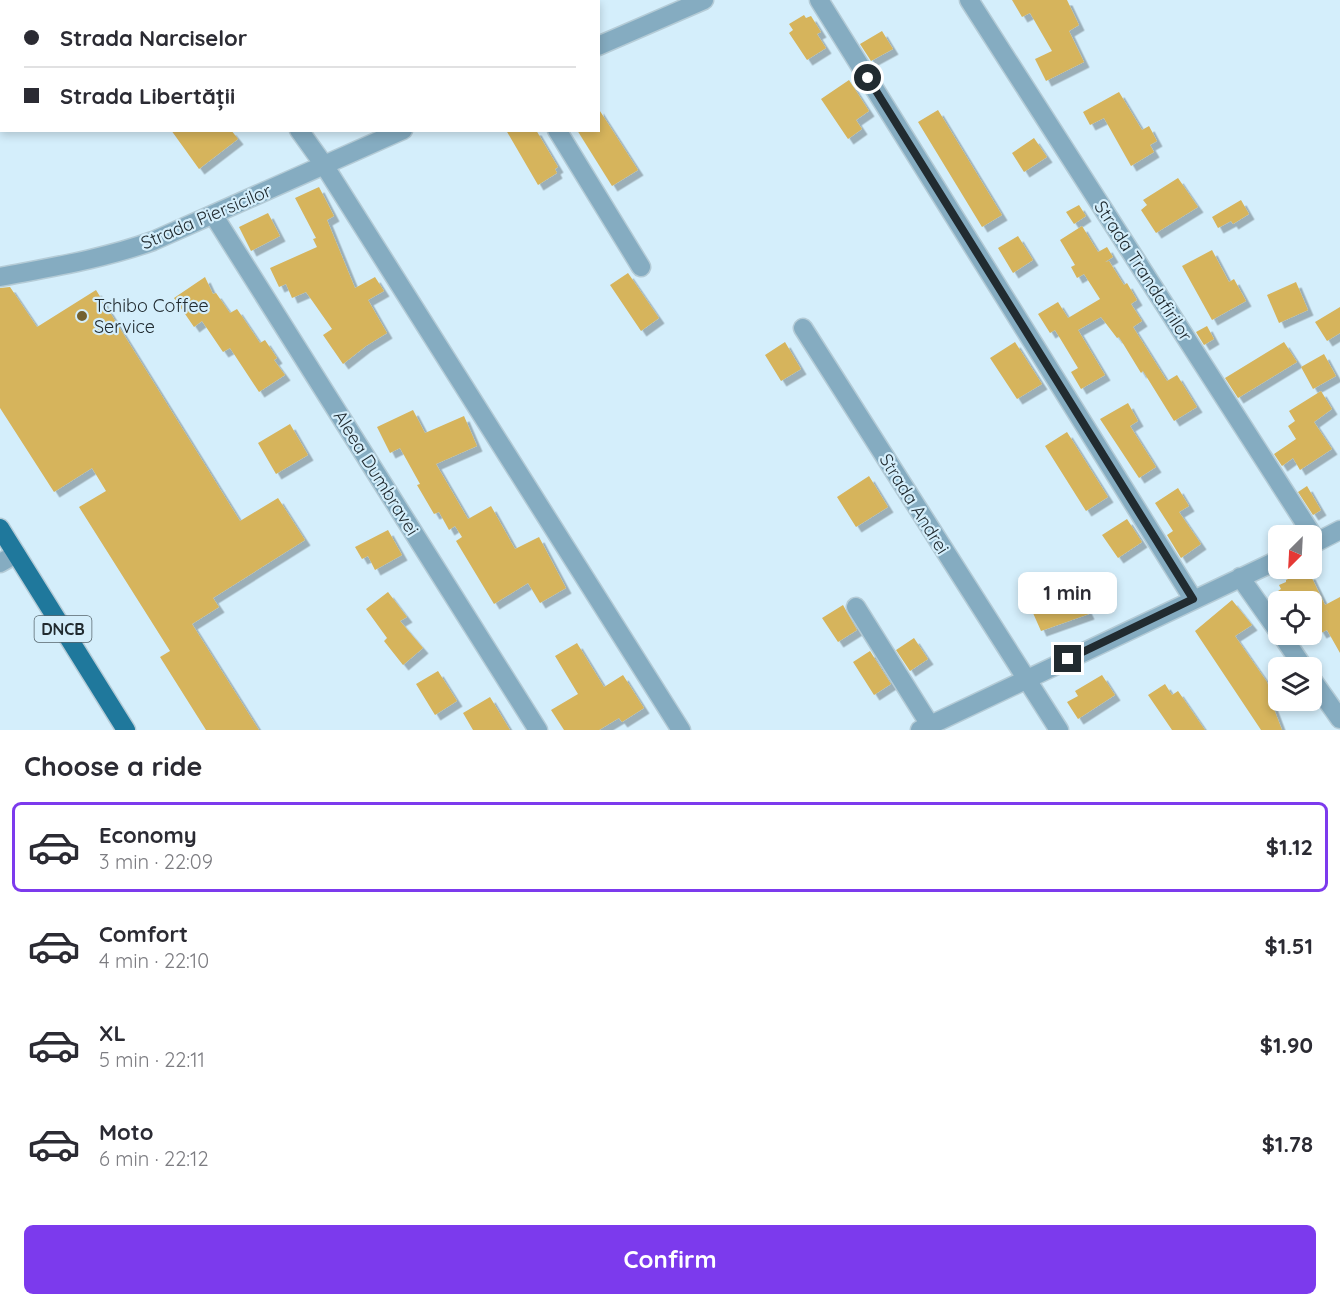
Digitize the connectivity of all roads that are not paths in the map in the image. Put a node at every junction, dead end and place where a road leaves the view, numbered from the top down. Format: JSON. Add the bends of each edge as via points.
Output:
{"nodes":[{"id":1,"x":704,"y":0,"type":"edge"},
{"id":2,"x":819,"y":0,"type":"edge"},
{"id":3,"x":969,"y":0,"type":"edge"},
{"id":4,"x":600,"y":45,"type":"edge"},
{"id":5,"x":300,"y":132,"type":"edge"},
{"id":6,"x":393,"y":132,"type":"edge"},
{"id":7,"x":558,"y":132,"type":"edge"},
{"id":8,"x":373,"y":136,"type":"edge"},
{"id":9,"x":324,"y":165,"type":"junction"},
{"id":10,"x":214,"y":216,"type":"junction"},
{"id":11,"x":641,"y":267,"type":"dead end"},
{"id":12,"x":0,"y":277,"type":"edge"},
{"id":13,"x":803,"y":328,"type":"dead end"},
{"id":14,"x":1302,"y":525,"type":"edge"},
{"id":15,"x":0,"y":528,"type":"edge"},
{"id":16,"x":1340,"y":530,"type":"edge"},
{"id":17,"x":1322,"y":540,"type":"edge"},
{"id":18,"x":16,"y":554,"type":"junction"},
{"id":19,"x":0,"y":563,"type":"edge"},
{"id":20,"x":1268,"y":564,"type":"edge"},
{"id":21,"x":1240,"y":577,"type":"junction"},
{"id":22,"x":1193,"y":599,"type":"junction"},
{"id":23,"x":856,"y":607,"type":"dead end"},
{"id":24,"x":1268,"y":617,"type":"edge"},
{"id":25,"x":1026,"y":679,"type":"junction"},
{"id":26,"x":1322,"y":694,"type":"edge"},
{"id":27,"x":1340,"y":719,"type":"edge"},
{"id":28,"x":925,"y":728,"type":"edge"},
{"id":29,"x":126,"y":730,"type":"edge"},
{"id":30,"x":538,"y":730,"type":"edge"},
{"id":31,"x":681,"y":730,"type":"edge"},
{"id":32,"x":1059,"y":730,"type":"edge"}],
"edges":[{"from":1,"to":4,"type":"street"},
{"from":2,"to":22,"type":"street"},
{"from":3,"to":14,"type":"street","name":"Strada Trandafirilor"},
{"from":5,"to":9,"type":"street"},
{"from":6,"to":8,"type":"street","name":"Strada Piersicilor"},
{"from":7,"to":11,"type":"street"},
{"from":8,"to":9,"type":"street","name":"Strada Piersicilor"},
{"from":9,"to":10,"type":"street","name":"Strada Piersicilor"},
{"from":9,"to":31,"type":"street"},
{"from":10,"to":12,"type":"street","name":"Strada Piersicilor","via":[[121,252]]},
{"from":10,"to":30,"type":"street","name":"Aleea Dumbravei"},
{"from":13,"to":25,"type":"street","name":"Strada Andrei"},
{"from":15,"to":18,"type":"main road","number":"DNCB"},
{"from":16,"to":17,"type":"street"},
{"from":18,"to":19,"type":"street"},
{"from":18,"to":29,"type":"main road","number":"DNCB"},
{"from":20,"to":21,"type":"street"},
{"from":21,"to":22,"type":"street"},
{"from":21,"to":24,"type":"street"},
{"from":22,"to":25,"type":"street"},
{"from":23,"to":28,"type":"street"},
{"from":25,"to":28,"type":"street"},
{"from":25,"to":32,"type":"street","name":"Strada Andrei"},
{"from":26,"to":27,"type":"street"}]}
